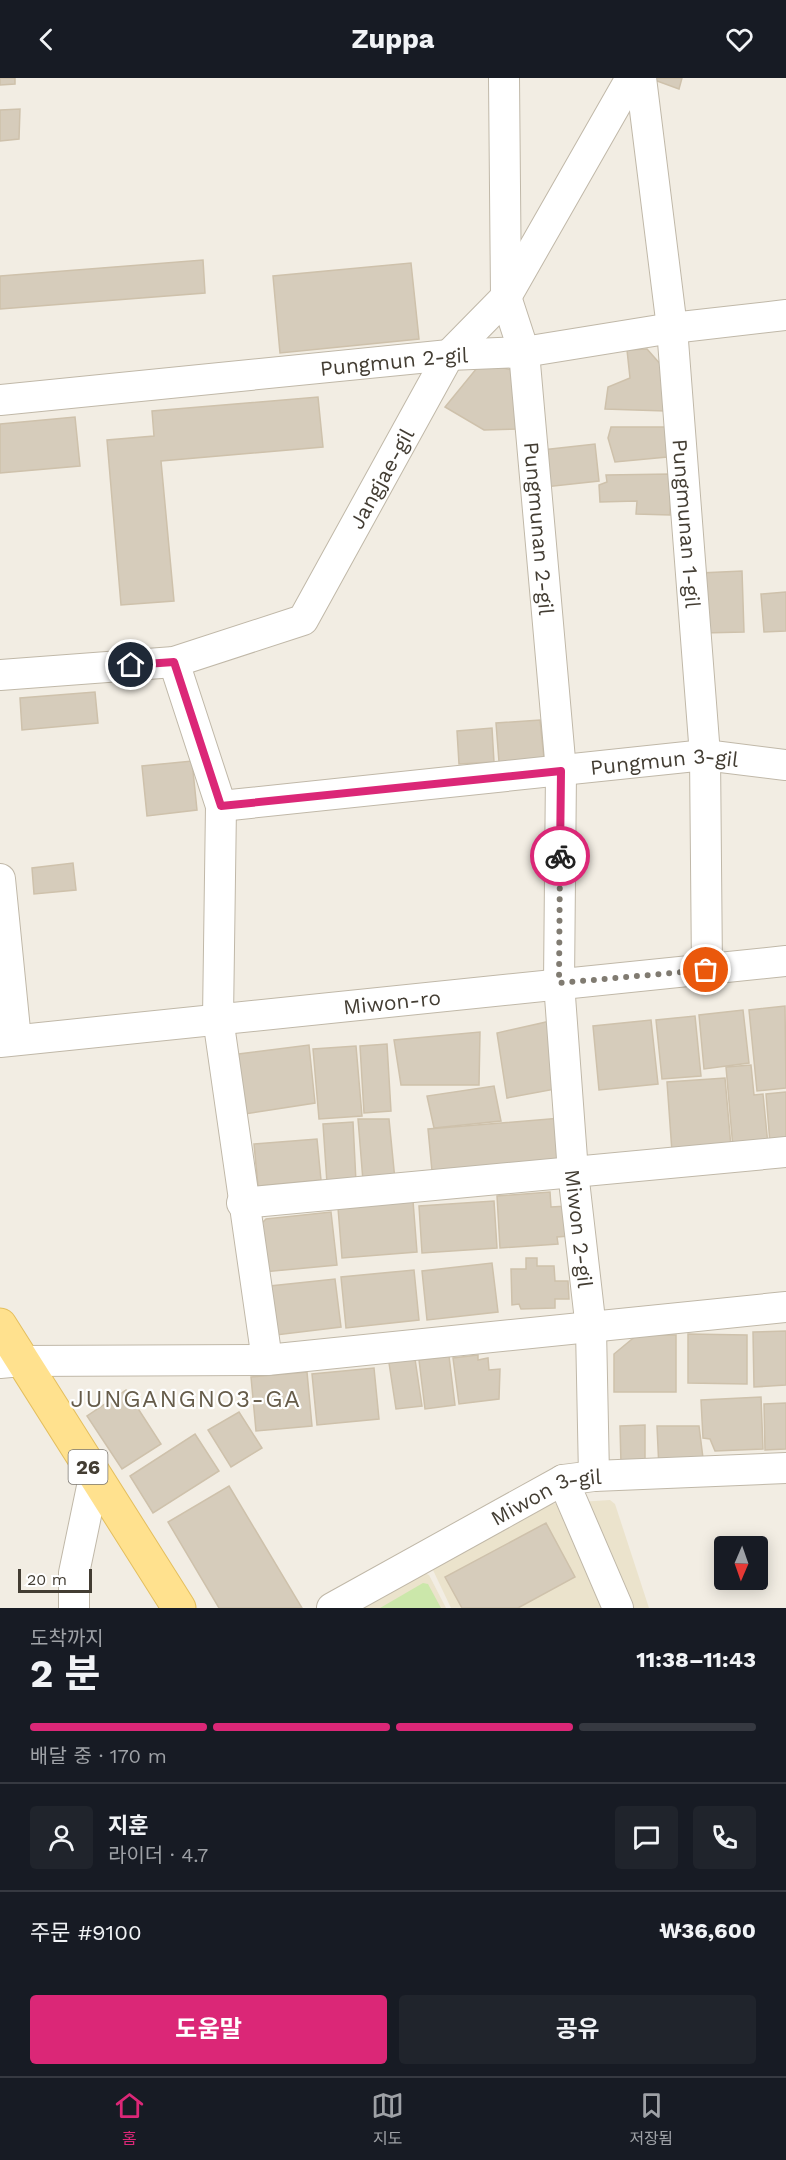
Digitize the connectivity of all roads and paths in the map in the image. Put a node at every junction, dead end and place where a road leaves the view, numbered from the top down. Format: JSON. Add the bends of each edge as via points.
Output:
{"nodes":[{"id":1,"x":504,"y":78,"type":"edge"},
{"id":2,"x":631,"y":78,"type":"edge"},
{"id":3,"x":641,"y":78,"type":"edge"},
{"id":4,"x":506,"y":297,"type":"junction"},
{"id":5,"x":786,"y":315,"type":"edge"},
{"id":6,"x":672,"y":328,"type":"junction"},
{"id":7,"x":524,"y":352,"type":"junction"},
{"id":8,"x":449,"y":355,"type":"junction"},
{"id":9,"x":0,"y":400,"type":"edge"},
{"id":10,"x":174,"y":662,"type":"junction"},
{"id":11,"x":0,"y":675,"type":"edge"},
{"id":12,"x":705,"y":755,"type":"junction"},
{"id":13,"x":786,"y":765,"type":"edge"},
{"id":14,"x":561,"y":771,"type":"junction"},
{"id":15,"x":221,"y":806,"type":"junction"},
{"id":16,"x":0,"y":879,"type":"edge"},
{"id":17,"x":786,"y":961,"type":"edge"},
{"id":18,"x":706,"y":970,"type":"junction"},
{"id":19,"x":559,"y":983,"type":"junction"},
{"id":20,"x":218,"y":1018,"type":"junction"},
{"id":21,"x":8,"y":1041,"type":"edge"},
{"id":22,"x":786,"y":1152,"type":"edge"},
{"id":23,"x":573,"y":1172,"type":"junction"},
{"id":24,"x":242,"y":1203,"type":"junction"},
{"id":25,"x":786,"y":1308,"type":"edge"},
{"id":26,"x":0,"y":1325,"type":"edge"},
{"id":27,"x":591,"y":1329,"type":"junction"},
{"id":28,"x":267,"y":1360,"type":"junction"},
{"id":29,"x":11,"y":1362,"type":"edge"},
{"id":30,"x":786,"y":1468,"type":"edge"},
{"id":31,"x":594,"y":1476,"type":"junction"},
{"id":32,"x":94,"y":1477,"type":"junction"},
{"id":33,"x":563,"y":1480,"type":"junction"},
{"id":34,"x":74,"y":1608,"type":"edge"},
{"id":35,"x":179,"y":1608,"type":"edge"},
{"id":36,"x":332,"y":1608,"type":"edge"},
{"id":37,"x":618,"y":1608,"type":"edge"}],
"edges":[{"from":1,"to":4,"type":"street","name":"Pungmunan 2-gil"},
{"from":2,"to":4,"type":"street","name":"Jangjae-gil"},
{"from":3,"to":6,"type":"street","name":"Pungmunan 1-gil"},
{"from":4,"to":7,"type":"street","name":"Pungmunan 2-gil"},
{"from":4,"to":8,"type":"street","name":"Jangjae-gil"},
{"from":5,"to":6,"type":"street","name":"Pungmun 2-gil"},
{"from":6,"to":7,"type":"street","name":"Pungmun 2-gil"},
{"from":6,"to":12,"type":"street","name":"Pungmunan 1-gil"},
{"from":7,"to":8,"type":"street","name":"Pungmun 2-gil"},
{"from":7,"to":14,"type":"street","name":"Pungmunan 2-gil"},
{"from":8,"to":9,"type":"street","name":"Pungmun 2-gil"},
{"from":8,"to":10,"type":"street","name":"Jangjae-gil","via":[[303,620]]},
{"from":10,"to":11,"type":"street","name":"Jangjae-gil"},
{"from":10,"to":15,"type":"street"},
{"from":12,"to":13,"type":"street","name":"Pungmun 3-gil"},
{"from":12,"to":14,"type":"street","name":"Pungmun 3-gil"},
{"from":12,"to":18,"type":"street","name":"Pungmunan 1-gil"},
{"from":14,"to":15,"type":"street","name":"Pungmun 3-gil"},
{"from":14,"to":19,"type":"street","name":"Pungmunan 2-gil"},
{"from":15,"to":20,"type":"street"},
{"from":16,"to":21,"type":"street"},
{"from":17,"to":18,"type":"street","name":"Miwon-ro"},
{"from":18,"to":19,"type":"street","name":"Miwon-ro"},
{"from":19,"to":20,"type":"street","name":"Miwon-ro"},
{"from":19,"to":23,"type":"street","name":"Miwon 2-gil"},
{"from":20,"to":21,"type":"street","name":"Miwon-ro"},
{"from":20,"to":24,"type":"street"},
{"from":22,"to":23,"type":"street"},
{"from":23,"to":24,"type":"street"},
{"from":23,"to":27,"type":"street","name":"Miwon 2-gil"},
{"from":24,"to":28,"type":"street"},
{"from":25,"to":27,"type":"street"},
{"from":26,"to":29,"type":"main road","number":"26"},
{"from":27,"to":28,"type":"street"},
{"from":27,"to":31,"type":"street","name":"Miwon 2-gil"},
{"from":28,"to":29,"type":"street"},
{"from":29,"to":32,"type":"main road","number":"26"},
{"from":30,"to":31,"type":"street","name":"Miwon 3-gil"},
{"from":31,"to":33,"type":"street","name":"Miwon 3-gil"},
{"from":32,"to":34,"type":"street","via":[[74,1573]]},
{"from":32,"to":35,"type":"main road","number":"26"},
{"from":33,"to":36,"type":"street","name":"Miwon 3-gil"},
{"from":33,"to":37,"type":"street"}]}
